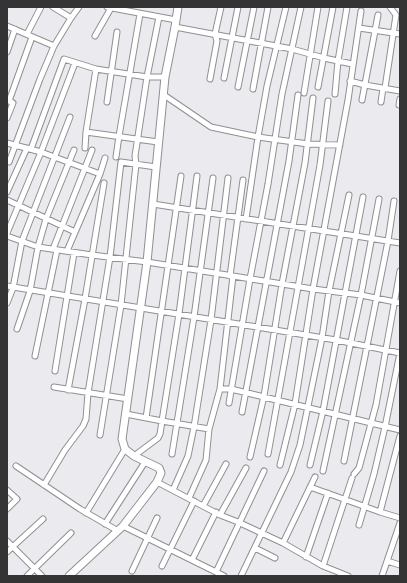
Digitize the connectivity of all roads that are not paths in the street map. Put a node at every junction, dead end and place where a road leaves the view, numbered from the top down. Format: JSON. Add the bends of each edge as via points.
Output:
{"nodes":[{"id":1,"x":41,"y":7,"type":"edge"},
{"id":2,"x":53,"y":7,"type":"edge"},
{"id":3,"x":79,"y":7,"type":"edge"},
{"id":4,"x":109,"y":7,"type":"edge"},
{"id":5,"x":178,"y":7,"type":"edge"},
{"id":6,"x":221,"y":7,"type":"edge"},
{"id":7,"x":238,"y":7,"type":"edge"},
{"id":8,"x":254,"y":7,"type":"edge"},
{"id":9,"x":268,"y":7,"type":"edge"},
{"id":10,"x":286,"y":7,"type":"edge"},
{"id":11,"x":301,"y":7,"type":"edge"},
{"id":12,"x":318,"y":7,"type":"edge"},
{"id":13,"x":333,"y":7,"type":"edge"},
{"id":14,"x":347,"y":7,"type":"edge"},
{"id":15,"x":390,"y":7,"type":"edge"},
{"id":16,"x":134,"y":10,"type":"edge"},
{"id":17,"x":360,"y":11,"type":"dead end"},
{"id":18,"x":140,"y":14,"type":"junction"},
{"id":19,"x":378,"y":15,"type":"dead end"},
{"id":20,"x":159,"y":17,"type":"junction"},
{"id":21,"x":70,"y":18,"type":"junction"},
{"id":22,"x":175,"y":24,"type":"junction"},
{"id":23,"x":7,"y":26,"type":"edge"},
{"id":24,"x":359,"y":28,"type":"junction"},
{"id":25,"x":16,"y":30,"type":"junction"},
{"id":26,"x":375,"y":31,"type":"junction"},
{"id":27,"x":117,"y":32,"type":"dead end"},
{"id":28,"x":394,"y":33,"type":"junction"},
{"id":29,"x":27,"y":34,"type":"junction"},
{"id":30,"x":215,"y":34,"type":"junction"},
{"id":31,"x":400,"y":34,"type":"edge"},
{"id":32,"x":95,"y":36,"type":"dead end"},
{"id":33,"x":32,"y":37,"type":"junction"},
{"id":34,"x":232,"y":38,"type":"junction"},
{"id":35,"x":247,"y":40,"type":"junction"},
{"id":36,"x":262,"y":44,"type":"junction"},
{"id":37,"x":54,"y":46,"type":"junction"},
{"id":38,"x":276,"y":46,"type":"junction"},
{"id":39,"x":292,"y":49,"type":"junction"},
{"id":40,"x":7,"y":52,"type":"edge"},
{"id":41,"x":310,"y":54,"type":"junction"},
{"id":42,"x":324,"y":58,"type":"junction"},
{"id":43,"x":338,"y":60,"type":"junction"},
{"id":44,"x":75,"y":63,"type":"junction"},
{"id":45,"x":352,"y":64,"type":"junction"},
{"id":46,"x":96,"y":69,"type":"junction"},
{"id":47,"x":110,"y":72,"type":"junction"},
{"id":48,"x":129,"y":75,"type":"junction"},
{"id":49,"x":147,"y":77,"type":"junction"},
{"id":50,"x":165,"y":77,"type":"junction"},
{"id":51,"x":224,"y":78,"type":"dead end"},
{"id":52,"x":210,"y":79,"type":"dead end"},
{"id":53,"x":350,"y":81,"type":"junction"},
{"id":54,"x":365,"y":85,"type":"junction"},
{"id":55,"x":238,"y":87,"type":"dead end"},
{"id":56,"x":318,"y":87,"type":"dead end"},
{"id":57,"x":384,"y":88,"type":"junction"},
{"id":58,"x":253,"y":89,"type":"dead end"},
{"id":59,"x":400,"y":92,"type":"edge"},
{"id":60,"x":304,"y":93,"type":"dead end"},
{"id":61,"x":335,"y":94,"type":"dead end"},
{"id":62,"x":164,"y":95,"type":"junction"},
{"id":63,"x":298,"y":95,"type":"dead end"},
{"id":64,"x":312,"y":98,"type":"dead end"},
{"id":65,"x":400,"y":98,"type":"edge"},
{"id":66,"x":362,"y":100,"type":"dead end"},
{"id":67,"x":328,"y":101,"type":"dead end"},
{"id":68,"x":107,"y":102,"type":"dead end"},
{"id":69,"x":381,"y":102,"type":"dead end"},
{"id":70,"x":399,"y":105,"type":"dead end"},
{"id":71,"x":70,"y":117,"type":"dead end"},
{"id":72,"x":7,"y":118,"type":"edge"},
{"id":73,"x":86,"y":132,"type":"junction"},
{"id":74,"x":119,"y":136,"type":"junction"},
{"id":75,"x":258,"y":137,"type":"junction"},
{"id":76,"x":138,"y":139,"type":"junction"},
{"id":77,"x":274,"y":139,"type":"junction"},
{"id":78,"x":158,"y":142,"type":"junction"},
{"id":79,"x":292,"y":142,"type":"junction"},
{"id":80,"x":7,"y":143,"type":"edge"},
{"id":81,"x":308,"y":144,"type":"junction"},
{"id":82,"x":16,"y":145,"type":"junction"},
{"id":83,"x":324,"y":145,"type":"junction"},
{"id":84,"x":340,"y":145,"type":"junction"},
{"id":85,"x":29,"y":148,"type":"junction"},
{"id":86,"x":85,"y":148,"type":"dead end"},
{"id":87,"x":74,"y":150,"type":"dead end"},
{"id":88,"x":92,"y":150,"type":"dead end"},
{"id":89,"x":41,"y":152,"type":"junction"},
{"id":90,"x":54,"y":157,"type":"junction"},
{"id":91,"x":116,"y":157,"type":"dead end"},
{"id":92,"x":105,"y":158,"type":"dead end"},
{"id":93,"x":69,"y":161,"type":"junction"},
{"id":94,"x":9,"y":162,"type":"dead end"},
{"id":95,"x":136,"y":164,"type":"junction"},
{"id":96,"x":156,"y":167,"type":"junction"},
{"id":97,"x":86,"y":168,"type":"junction"},
{"id":98,"x":100,"y":174,"type":"junction"},
{"id":99,"x":181,"y":176,"type":"dead end"},
{"id":100,"x":197,"y":176,"type":"dead end"},
{"id":101,"x":213,"y":178,"type":"dead end"},
{"id":102,"x":228,"y":178,"type":"dead end"},
{"id":103,"x":243,"y":180,"type":"dead end"},
{"id":104,"x":104,"y":183,"type":"dead end"},
{"id":105,"x":7,"y":192,"type":"edge"},
{"id":106,"x":350,"y":195,"type":"dead end"},
{"id":107,"x":363,"y":197,"type":"dead end"},
{"id":108,"x":380,"y":199,"type":"dead end"},
{"id":109,"x":7,"y":200,"type":"edge"},
{"id":110,"x":394,"y":201,"type":"dead end"},
{"id":111,"x":153,"y":204,"type":"junction"},
{"id":112,"x":19,"y":206,"type":"junction"},
{"id":113,"x":176,"y":208,"type":"junction"},
{"id":114,"x":192,"y":210,"type":"junction"},
{"id":115,"x":32,"y":212,"type":"junction"},
{"id":116,"x":208,"y":213,"type":"junction"},
{"id":117,"x":224,"y":215,"type":"junction"},
{"id":118,"x":238,"y":218,"type":"junction"},
{"id":119,"x":46,"y":219,"type":"junction"},
{"id":120,"x":246,"y":219,"type":"junction"},
{"id":121,"x":261,"y":221,"type":"junction"},
{"id":122,"x":278,"y":224,"type":"junction"},
{"id":123,"x":62,"y":226,"type":"junction"},
{"id":124,"x":293,"y":226,"type":"junction"},
{"id":125,"x":308,"y":228,"type":"junction"},
{"id":126,"x":324,"y":231,"type":"junction"},
{"id":127,"x":75,"y":232,"type":"junction"},
{"id":128,"x":7,"y":233,"type":"edge"},
{"id":129,"x":341,"y":234,"type":"junction"},
{"id":130,"x":7,"y":236,"type":"edge"},
{"id":131,"x":355,"y":236,"type":"junction"},
{"id":132,"x":372,"y":238,"type":"junction"},
{"id":133,"x":22,"y":241,"type":"junction"},
{"id":134,"x":388,"y":241,"type":"junction"},
{"id":135,"x":400,"y":243,"type":"edge"},
{"id":136,"x":38,"y":247,"type":"junction"},
{"id":137,"x":55,"y":250,"type":"junction"},
{"id":138,"x":67,"y":251,"type":"junction"},
{"id":139,"x":74,"y":253,"type":"junction"},
{"id":140,"x":92,"y":255,"type":"junction"},
{"id":141,"x":110,"y":258,"type":"junction"},
{"id":142,"x":127,"y":259,"type":"junction"},
{"id":143,"x":147,"y":262,"type":"junction"},
{"id":144,"x":168,"y":265,"type":"junction"},
{"id":145,"x":184,"y":268,"type":"junction"},
{"id":146,"x":200,"y":271,"type":"junction"},
{"id":147,"x":400,"y":271,"type":"edge"},
{"id":148,"x":216,"y":273,"type":"junction"},
{"id":149,"x":232,"y":276,"type":"junction"},
{"id":150,"x":250,"y":279,"type":"junction"},
{"id":151,"x":266,"y":281,"type":"junction"},
{"id":152,"x":282,"y":284,"type":"junction"},
{"id":153,"x":7,"y":286,"type":"edge"},
{"id":154,"x":298,"y":287,"type":"junction"},
{"id":155,"x":13,"y":288,"type":"junction"},
{"id":156,"x":313,"y":289,"type":"junction"},
{"id":157,"x":30,"y":291,"type":"junction"},
{"id":158,"x":329,"y":292,"type":"junction"},
{"id":159,"x":49,"y":293,"type":"junction"},
{"id":160,"x":344,"y":293,"type":"junction"},
{"id":161,"x":361,"y":295,"type":"junction"},
{"id":162,"x":67,"y":297,"type":"junction"},
{"id":163,"x":377,"y":298,"type":"junction"},
{"id":164,"x":85,"y":299,"type":"junction"},
{"id":165,"x":394,"y":302,"type":"junction"},
{"id":166,"x":7,"y":303,"type":"edge"},
{"id":167,"x":103,"y":303,"type":"junction"},
{"id":168,"x":400,"y":303,"type":"edge"},
{"id":169,"x":121,"y":305,"type":"junction"},
{"id":170,"x":140,"y":309,"type":"junction"},
{"id":171,"x":162,"y":312,"type":"junction"},
{"id":172,"x":179,"y":314,"type":"junction"},
{"id":173,"x":194,"y":317,"type":"junction"},
{"id":174,"x":211,"y":320,"type":"junction"},
{"id":175,"x":227,"y":322,"type":"junction"},
{"id":176,"x":243,"y":325,"type":"junction"},
{"id":177,"x":259,"y":328,"type":"junction"},
{"id":178,"x":17,"y":329,"type":"dead end"},
{"id":179,"x":274,"y":330,"type":"junction"},
{"id":180,"x":290,"y":333,"type":"junction"},
{"id":181,"x":305,"y":335,"type":"junction"},
{"id":182,"x":322,"y":338,"type":"junction"},
{"id":183,"x":336,"y":340,"type":"junction"},
{"id":184,"x":351,"y":343,"type":"junction"},
{"id":185,"x":367,"y":347,"type":"junction"},
{"id":186,"x":385,"y":351,"type":"junction"},
{"id":187,"x":400,"y":353,"type":"edge"},
{"id":188,"x":35,"y":356,"type":"dead end"},
{"id":189,"x":55,"y":371,"type":"dead end"},
{"id":190,"x":54,"y":388,"type":"dead end"},
{"id":191,"x":220,"y":389,"type":"junction"},
{"id":192,"x":231,"y":389,"type":"junction"},
{"id":193,"x":68,"y":390,"type":"junction"},
{"id":194,"x":88,"y":393,"type":"junction"},
{"id":195,"x":247,"y":393,"type":"junction"},
{"id":196,"x":106,"y":396,"type":"junction"},
{"id":197,"x":264,"y":396,"type":"junction"},
{"id":198,"x":128,"y":399,"type":"junction"},
{"id":199,"x":278,"y":400,"type":"junction"},
{"id":200,"x":229,"y":403,"type":"dead end"},
{"id":201,"x":296,"y":404,"type":"junction"},
{"id":202,"x":308,"y":407,"type":"junction"},
{"id":203,"x":323,"y":411,"type":"junction"},
{"id":204,"x":242,"y":412,"type":"dead end"},
{"id":205,"x":126,"y":414,"type":"junction"},
{"id":206,"x":336,"y":414,"type":"junction"},
{"id":207,"x":146,"y":418,"type":"junction"},
{"id":208,"x":353,"y":418,"type":"junction"},
{"id":209,"x":162,"y":421,"type":"junction"},
{"id":210,"x":372,"y":423,"type":"junction"},
{"id":211,"x":178,"y":424,"type":"junction"},
{"id":212,"x":385,"y":426,"type":"junction"},
{"id":213,"x":194,"y":427,"type":"junction"},
{"id":214,"x":209,"y":429,"type":"junction"},
{"id":215,"x":400,"y":430,"type":"edge"},
{"id":216,"x":100,"y":435,"type":"dead end"},
{"id":217,"x":400,"y":436,"type":"edge"},
{"id":218,"x":125,"y":449,"type":"junction"},
{"id":219,"x":172,"y":454,"type":"dead end"},
{"id":220,"x":268,"y":454,"type":"dead end"},
{"id":221,"x":134,"y":456,"type":"junction"},
{"id":222,"x":250,"y":457,"type":"dead end"},
{"id":223,"x":344,"y":461,"type":"dead end"},
{"id":224,"x":145,"y":462,"type":"junction"},
{"id":225,"x":226,"y":464,"type":"dead end"},
{"id":226,"x":280,"y":465,"type":"dead end"},
{"id":227,"x":310,"y":465,"type":"dead end"},
{"id":228,"x":16,"y":466,"type":"dead end"},
{"id":229,"x":246,"y":468,"type":"dead end"},
{"id":230,"x":264,"y":470,"type":"dead end"},
{"id":231,"x":323,"y":471,"type":"dead end"},
{"id":232,"x":315,"y":478,"type":"dead end"},
{"id":233,"x":157,"y":482,"type":"junction"},
{"id":234,"x":44,"y":485,"type":"junction"},
{"id":235,"x":310,"y":487,"type":"junction"},
{"id":236,"x":7,"y":490,"type":"edge"},
{"id":237,"x":173,"y":490,"type":"junction"},
{"id":238,"x":328,"y":493,"type":"junction"},
{"id":239,"x":191,"y":500,"type":"junction"},
{"id":240,"x":346,"y":500,"type":"junction"},
{"id":241,"x":203,"y":506,"type":"junction"},
{"id":242,"x":364,"y":507,"type":"junction"},
{"id":243,"x":7,"y":508,"type":"edge"},
{"id":244,"x":380,"y":512,"type":"junction"},
{"id":245,"x":86,"y":513,"type":"junction"},
{"id":246,"x":218,"y":514,"type":"junction"},
{"id":247,"x":157,"y":518,"type":"dead end"},
{"id":248,"x":400,"y":518,"type":"edge"},
{"id":249,"x":43,"y":519,"type":"dead end"},
{"id":250,"x":238,"y":522,"type":"junction"},
{"id":251,"x":400,"y":522,"type":"edge"},
{"id":252,"x":105,"y":524,"type":"junction"},
{"id":253,"x":359,"y":525,"type":"dead end"},
{"id":254,"x":121,"y":529,"type":"junction"},
{"id":255,"x":71,"y":533,"type":"dead end"},
{"id":256,"x":262,"y":534,"type":"junction"},
{"id":257,"x":147,"y":538,"type":"junction"},
{"id":258,"x":7,"y":541,"type":"edge"},
{"id":259,"x":283,"y":543,"type":"junction"},
{"id":260,"x":12,"y":547,"type":"junction"},
{"id":261,"x":255,"y":548,"type":"junction"},
{"id":262,"x":170,"y":549,"type":"junction"},
{"id":263,"x":7,"y":552,"type":"edge"},
{"id":264,"x":306,"y":557,"type":"junction"},
{"id":265,"x":275,"y":558,"type":"dead end"},
{"id":266,"x":192,"y":560,"type":"junction"},
{"id":267,"x":387,"y":561,"type":"junction"},
{"id":268,"x":400,"y":565,"type":"edge"},
{"id":269,"x":162,"y":566,"type":"dead end"},
{"id":270,"x":323,"y":566,"type":"junction"},
{"id":271,"x":34,"y":569,"type":"junction"},
{"id":272,"x":132,"y":571,"type":"dead end"},
{"id":273,"x":216,"y":572,"type":"junction"},
{"id":274,"x":27,"y":576,"type":"edge"},
{"id":275,"x":42,"y":576,"type":"edge"},
{"id":276,"x":69,"y":576,"type":"edge"},
{"id":277,"x":224,"y":576,"type":"edge"},
{"id":278,"x":242,"y":576,"type":"edge"},
{"id":279,"x":348,"y":576,"type":"edge"},
{"id":280,"x":382,"y":576,"type":"edge"}],
"edges":[{"from":1,"to":29,"type":"street"},
{"from":2,"to":21,"type":"street"},
{"from":3,"to":21,"type":"street"},
{"from":4,"to":16,"type":"street"},
{"from":4,"to":32,"type":"street"},
{"from":5,"to":22,"type":"street"},
{"from":6,"to":30,"type":"street"},
{"from":7,"to":34,"type":"street"},
{"from":8,"to":35,"type":"street"},
{"from":9,"to":36,"type":"street"},
{"from":10,"to":38,"type":"street"},
{"from":11,"to":39,"type":"street"},
{"from":12,"to":41,"type":"street"},
{"from":13,"to":42,"type":"street"},
{"from":14,"to":43,"type":"street"},
{"from":15,"to":28,"type":"street","via":[[396,15]]},
{"from":16,"to":18,"type":"street"},
{"from":17,"to":24,"type":"street"},
{"from":18,"to":20,"type":"street"},
{"from":18,"to":48,"type":"street"},
{"from":19,"to":26,"type":"street"},
{"from":20,"to":22,"type":"street"},
{"from":20,"to":49,"type":"street"},
{"from":21,"to":37,"type":"street"},
{"from":22,"to":30,"type":"street"},
{"from":22,"to":50,"type":"street"},
{"from":23,"to":25,"type":"street"},
{"from":24,"to":26,"type":"street"},
{"from":24,"to":45,"type":"street"},
{"from":25,"to":29,"type":"street"},
{"from":25,"to":40,"type":"street"},
{"from":26,"to":28,"type":"street"},
{"from":26,"to":54,"type":"street"},
{"from":27,"to":47,"type":"street"},
{"from":28,"to":31,"type":"street"},
{"from":28,"to":57,"type":"street"},
{"from":29,"to":33,"type":"street"},
{"from":30,"to":34,"type":"street"},
{"from":30,"to":52,"type":"street","via":[[217,41]]},
{"from":33,"to":37,"type":"street"},
{"from":33,"to":72,"type":"street","via":[[9,101],[13,103]]},
{"from":34,"to":35,"type":"street"},
{"from":34,"to":51,"type":"street"},
{"from":35,"to":36,"type":"street"},
{"from":35,"to":55,"type":"street"},
{"from":36,"to":38,"type":"street"},
{"from":36,"to":58,"type":"street"},
{"from":37,"to":82,"type":"street"},
{"from":38,"to":39,"type":"street"},
{"from":38,"to":75,"type":"street"},
{"from":39,"to":41,"type":"street"},
{"from":39,"to":77,"type":"street"},
{"from":41,"to":42,"type":"street"},
{"from":41,"to":60,"type":"street"},
{"from":42,"to":43,"type":"street"},
{"from":42,"to":56,"type":"street"},
{"from":43,"to":45,"type":"street"},
{"from":43,"to":61,"type":"street"},
{"from":44,"to":46,"type":"street"},
{"from":44,"to":85,"type":"street","via":[[64,59]]},
{"from":44,"to":89,"type":"street"},
{"from":45,"to":53,"type":"street"},
{"from":46,"to":47,"type":"street"},
{"from":46,"to":73,"type":"street"},
{"from":47,"to":48,"type":"street"},
{"from":47,"to":68,"type":"street"},
{"from":48,"to":49,"type":"street"},
{"from":48,"to":74,"type":"street"},
{"from":49,"to":50,"type":"street"},
{"from":49,"to":76,"type":"street"},
{"from":50,"to":62,"type":"street"},
{"from":53,"to":54,"type":"street"},
{"from":53,"to":84,"type":"street"},
{"from":54,"to":57,"type":"street"},
{"from":54,"to":66,"type":"street"},
{"from":57,"to":59,"type":"street"},
{"from":57,"to":69,"type":"street"},
{"from":62,"to":75,"type":"street","via":[[211,127]]},
{"from":62,"to":78,"type":"street"},
{"from":63,"to":79,"type":"street"},
{"from":64,"to":81,"type":"street"},
{"from":65,"to":70,"type":"street"},
{"from":67,"to":83,"type":"street"},
{"from":71,"to":90,"type":"street"},
{"from":73,"to":74,"type":"street"},
{"from":73,"to":86,"type":"street"},
{"from":74,"to":76,"type":"street"},
{"from":74,"to":91,"type":"street"},
{"from":75,"to":77,"type":"street"},
{"from":75,"to":120,"type":"street"},
{"from":76,"to":78,"type":"street"},
{"from":76,"to":95,"type":"street"},
{"from":77,"to":79,"type":"street"},
{"from":77,"to":121,"type":"street"},
{"from":78,"to":96,"type":"street"},
{"from":79,"to":81,"type":"street"},
{"from":79,"to":122,"type":"street"},
{"from":80,"to":82,"type":"street"},
{"from":81,"to":83,"type":"street"},
{"from":81,"to":124,"type":"street"},
{"from":82,"to":85,"type":"street"},
{"from":82,"to":94,"type":"street"},
{"from":83,"to":84,"type":"street"},
{"from":83,"to":125,"type":"street"},
{"from":84,"to":126,"type":"street"},
{"from":85,"to":89,"type":"street"},
{"from":85,"to":105,"type":"street"},
{"from":87,"to":93,"type":"street"},
{"from":88,"to":97,"type":"street"},
{"from":89,"to":90,"type":"street"},
{"from":89,"to":112,"type":"street"},
{"from":90,"to":93,"type":"street"},
{"from":90,"to":115,"type":"street"},
{"from":92,"to":98,"type":"street"},
{"from":93,"to":97,"type":"street"},
{"from":93,"to":119,"type":"street"},
{"from":95,"to":96,"type":"street"},
{"from":95,"to":141,"type":"street","via":[[121,162]]},
{"from":95,"to":142,"type":"street"},
{"from":96,"to":111,"type":"street"},
{"from":97,"to":98,"type":"street"},
{"from":97,"to":123,"type":"street"},
{"from":98,"to":127,"type":"street"},
{"from":99,"to":113,"type":"street"},
{"from":100,"to":114,"type":"street"},
{"from":101,"to":116,"type":"street"},
{"from":102,"to":117,"type":"street"},
{"from":103,"to":118,"type":"street"},
{"from":104,"to":140,"type":"street"},
{"from":106,"to":129,"type":"street"},
{"from":107,"to":131,"type":"street"},
{"from":108,"to":132,"type":"street"},
{"from":109,"to":112,"type":"street"},
{"from":110,"to":134,"type":"street"},
{"from":111,"to":113,"type":"street"},
{"from":111,"to":143,"type":"street"},
{"from":112,"to":115,"type":"street"},
{"from":112,"to":128,"type":"street"},
{"from":113,"to":114,"type":"street"},
{"from":113,"to":144,"type":"street"},
{"from":114,"to":116,"type":"street"},
{"from":114,"to":145,"type":"street"},
{"from":115,"to":119,"type":"street"},
{"from":115,"to":133,"type":"street"},
{"from":116,"to":117,"type":"street"},
{"from":116,"to":146,"type":"street"},
{"from":117,"to":118,"type":"street"},
{"from":117,"to":148,"type":"street"},
{"from":118,"to":120,"type":"street"},
{"from":118,"to":149,"type":"street"},
{"from":119,"to":123,"type":"street"},
{"from":119,"to":136,"type":"street"},
{"from":120,"to":121,"type":"street"},
{"from":121,"to":122,"type":"street"},
{"from":121,"to":150,"type":"street"},
{"from":122,"to":124,"type":"street"},
{"from":122,"to":151,"type":"street"},
{"from":123,"to":127,"type":"street"},
{"from":123,"to":137,"type":"street"},
{"from":124,"to":125,"type":"street"},
{"from":124,"to":152,"type":"street"},
{"from":125,"to":126,"type":"street"},
{"from":125,"to":154,"type":"street"},
{"from":126,"to":129,"type":"street"},
{"from":126,"to":156,"type":"street"},
{"from":127,"to":138,"type":"street"},
{"from":129,"to":131,"type":"street"},
{"from":129,"to":158,"type":"street"},
{"from":130,"to":133,"type":"street"},
{"from":131,"to":132,"type":"street"},
{"from":131,"to":160,"type":"street"},
{"from":132,"to":134,"type":"street"},
{"from":132,"to":161,"type":"street"},
{"from":133,"to":136,"type":"street"},
{"from":133,"to":155,"type":"street"},
{"from":134,"to":135,"type":"street"},
{"from":134,"to":163,"type":"street"},
{"from":136,"to":137,"type":"street"},
{"from":136,"to":157,"type":"street"},
{"from":137,"to":138,"type":"street"},
{"from":137,"to":159,"type":"street"},
{"from":138,"to":139,"type":"street"},
{"from":139,"to":140,"type":"street"},
{"from":139,"to":162,"type":"street"},
{"from":140,"to":141,"type":"street"},
{"from":140,"to":164,"type":"street"},
{"from":141,"to":142,"type":"street"},
{"from":141,"to":167,"type":"street"},
{"from":142,"to":143,"type":"street"},
{"from":142,"to":169,"type":"street"},
{"from":143,"to":144,"type":"street"},
{"from":143,"to":170,"type":"street"},
{"from":144,"to":145,"type":"street"},
{"from":144,"to":171,"type":"street"},
{"from":145,"to":146,"type":"street"},
{"from":145,"to":172,"type":"street"},
{"from":146,"to":148,"type":"street"},
{"from":146,"to":173,"type":"street"},
{"from":147,"to":165,"type":"street"},
{"from":148,"to":149,"type":"street"},
{"from":148,"to":174,"type":"street"},
{"from":149,"to":150,"type":"street"},
{"from":149,"to":175,"type":"street"},
{"from":150,"to":151,"type":"street"},
{"from":150,"to":176,"type":"street"},
{"from":151,"to":152,"type":"street"},
{"from":151,"to":177,"type":"street"},
{"from":152,"to":154,"type":"street"},
{"from":152,"to":179,"type":"street"},
{"from":153,"to":155,"type":"street"},
{"from":154,"to":156,"type":"street"},
{"from":154,"to":180,"type":"street"},
{"from":155,"to":157,"type":"street"},
{"from":155,"to":166,"type":"street"},
{"from":156,"to":158,"type":"street"},
{"from":156,"to":181,"type":"street"},
{"from":157,"to":159,"type":"street"},
{"from":157,"to":178,"type":"street"},
{"from":158,"to":160,"type":"street"},
{"from":158,"to":182,"type":"street"},
{"from":159,"to":162,"type":"street"},
{"from":159,"to":188,"type":"street"},
{"from":160,"to":161,"type":"street"},
{"from":160,"to":183,"type":"street"},
{"from":161,"to":163,"type":"street"},
{"from":161,"to":184,"type":"street"},
{"from":162,"to":164,"type":"street"},
{"from":162,"to":189,"type":"street"},
{"from":163,"to":165,"type":"street"},
{"from":163,"to":185,"type":"street"},
{"from":164,"to":167,"type":"street"},
{"from":164,"to":193,"type":"street"},
{"from":165,"to":168,"type":"street"},
{"from":165,"to":186,"type":"street"},
{"from":167,"to":169,"type":"street"},
{"from":167,"to":194,"type":"street"},
{"from":169,"to":170,"type":"street"},
{"from":169,"to":196,"type":"street"},
{"from":170,"to":171,"type":"street"},
{"from":170,"to":198,"type":"street"},
{"from":171,"to":172,"type":"street"},
{"from":171,"to":207,"type":"street"},
{"from":172,"to":173,"type":"street"},
{"from":172,"to":209,"type":"street"},
{"from":173,"to":174,"type":"street"},
{"from":173,"to":211,"type":"street"},
{"from":174,"to":175,"type":"street"},
{"from":174,"to":213,"type":"street"},
{"from":175,"to":176,"type":"street"},
{"from":175,"to":191,"type":"street"},
{"from":176,"to":177,"type":"street"},
{"from":176,"to":192,"type":"street"},
{"from":177,"to":179,"type":"street"},
{"from":177,"to":195,"type":"street"},
{"from":179,"to":180,"type":"street"},
{"from":179,"to":197,"type":"street"},
{"from":180,"to":181,"type":"street"},
{"from":180,"to":199,"type":"street"},
{"from":181,"to":182,"type":"street"},
{"from":181,"to":201,"type":"street"},
{"from":182,"to":183,"type":"street"},
{"from":182,"to":202,"type":"street"},
{"from":183,"to":184,"type":"street"},
{"from":183,"to":203,"type":"street"},
{"from":184,"to":185,"type":"street"},
{"from":184,"to":206,"type":"street"},
{"from":185,"to":186,"type":"street"},
{"from":185,"to":208,"type":"street"},
{"from":186,"to":187,"type":"street"},
{"from":186,"to":210,"type":"street"},
{"from":187,"to":212,"type":"street"},
{"from":190,"to":193,"type":"street"},
{"from":191,"to":192,"type":"street"},
{"from":191,"to":214,"type":"street"},
{"from":192,"to":195,"type":"street"},
{"from":192,"to":200,"type":"street"},
{"from":193,"to":194,"type":"street"},
{"from":194,"to":196,"type":"street"},
{"from":194,"to":234,"type":"street","via":[[85,422]]},
{"from":195,"to":197,"type":"street"},
{"from":195,"to":204,"type":"street"},
{"from":196,"to":198,"type":"street"},
{"from":196,"to":216,"type":"street"},
{"from":197,"to":199,"type":"street"},
{"from":197,"to":222,"type":"street"},
{"from":198,"to":205,"type":"street"},
{"from":199,"to":201,"type":"street"},
{"from":199,"to":220,"type":"street"},
{"from":201,"to":202,"type":"street"},
{"from":201,"to":226,"type":"street"},
{"from":202,"to":203,"type":"street"},
{"from":202,"to":256,"type":"street","via":[[291,472]]},
{"from":203,"to":206,"type":"street"},
{"from":203,"to":227,"type":"street"},
{"from":205,"to":207,"type":"street"},
{"from":205,"to":218,"type":"street","via":[[122,440]]},
{"from":206,"to":208,"type":"street"},
{"from":206,"to":231,"type":"street"},
{"from":207,"to":209,"type":"street"},
{"from":208,"to":210,"type":"street"},
{"from":208,"to":223,"type":"street"},
{"from":209,"to":211,"type":"street"},
{"from":209,"to":221,"type":"street","via":[[158,438]]},
{"from":210,"to":212,"type":"street"},
{"from":210,"to":240,"type":"street","via":[[359,468],[353,476]]},
{"from":211,"to":213,"type":"street"},
{"from":211,"to":219,"type":"street"},
{"from":212,"to":215,"type":"street"},
{"from":212,"to":242,"type":"street"},
{"from":213,"to":214,"type":"street"},
{"from":213,"to":237,"type":"street","via":[[188,456]]},
{"from":214,"to":239,"type":"street","via":[[206,460]]},
{"from":217,"to":244,"type":"street"},
{"from":218,"to":221,"type":"street"},
{"from":218,"to":245,"type":"street"},
{"from":221,"to":224,"type":"street"},
{"from":224,"to":233,"type":"street","via":[[160,470]]},
{"from":224,"to":252,"type":"street"},
{"from":225,"to":241,"type":"street"},
{"from":228,"to":234,"type":"street"},
{"from":229,"to":246,"type":"street"},
{"from":230,"to":250,"type":"street"},
{"from":232,"to":235,"type":"street"},
{"from":233,"to":237,"type":"street"},
{"from":233,"to":254,"type":"street"},
{"from":234,"to":245,"type":"street"},
{"from":235,"to":238,"type":"street"},
{"from":235,"to":259,"type":"street"},
{"from":236,"to":243,"type":"street","via":[[17,499]]},
{"from":237,"to":239,"type":"street"},
{"from":238,"to":240,"type":"street"},
{"from":238,"to":264,"type":"street"},
{"from":239,"to":241,"type":"street"},
{"from":239,"to":262,"type":"street"},
{"from":240,"to":242,"type":"street"},
{"from":240,"to":270,"type":"street"},
{"from":241,"to":246,"type":"street"},
{"from":242,"to":244,"type":"street"},
{"from":242,"to":253,"type":"street"},
{"from":244,"to":248,"type":"street"},
{"from":245,"to":252,"type":"street"},
{"from":246,"to":250,"type":"street"},
{"from":246,"to":266,"type":"street"},
{"from":247,"to":257,"type":"street"},
{"from":249,"to":260,"type":"street"},
{"from":250,"to":256,"type":"street"},
{"from":250,"to":273,"type":"street"},
{"from":251,"to":267,"type":"street"},
{"from":252,"to":254,"type":"street"},
{"from":254,"to":257,"type":"street"},
{"from":254,"to":276,"type":"street"},
{"from":255,"to":271,"type":"street"},
{"from":256,"to":259,"type":"street"},
{"from":256,"to":261,"type":"street"},
{"from":257,"to":262,"type":"street"},
{"from":257,"to":272,"type":"street"},
{"from":258,"to":260,"type":"street"},
{"from":259,"to":264,"type":"street"},
{"from":260,"to":263,"type":"street"},
{"from":260,"to":271,"type":"street"},
{"from":261,"to":265,"type":"street"},
{"from":261,"to":278,"type":"street"},
{"from":262,"to":266,"type":"street"},
{"from":262,"to":269,"type":"street"},
{"from":264,"to":270,"type":"street"},
{"from":266,"to":273,"type":"street"},
{"from":267,"to":268,"type":"street"},
{"from":267,"to":280,"type":"street"},
{"from":270,"to":279,"type":"street"},
{"from":271,"to":274,"type":"street"},
{"from":271,"to":275,"type":"street"},
{"from":273,"to":277,"type":"street"}]}
